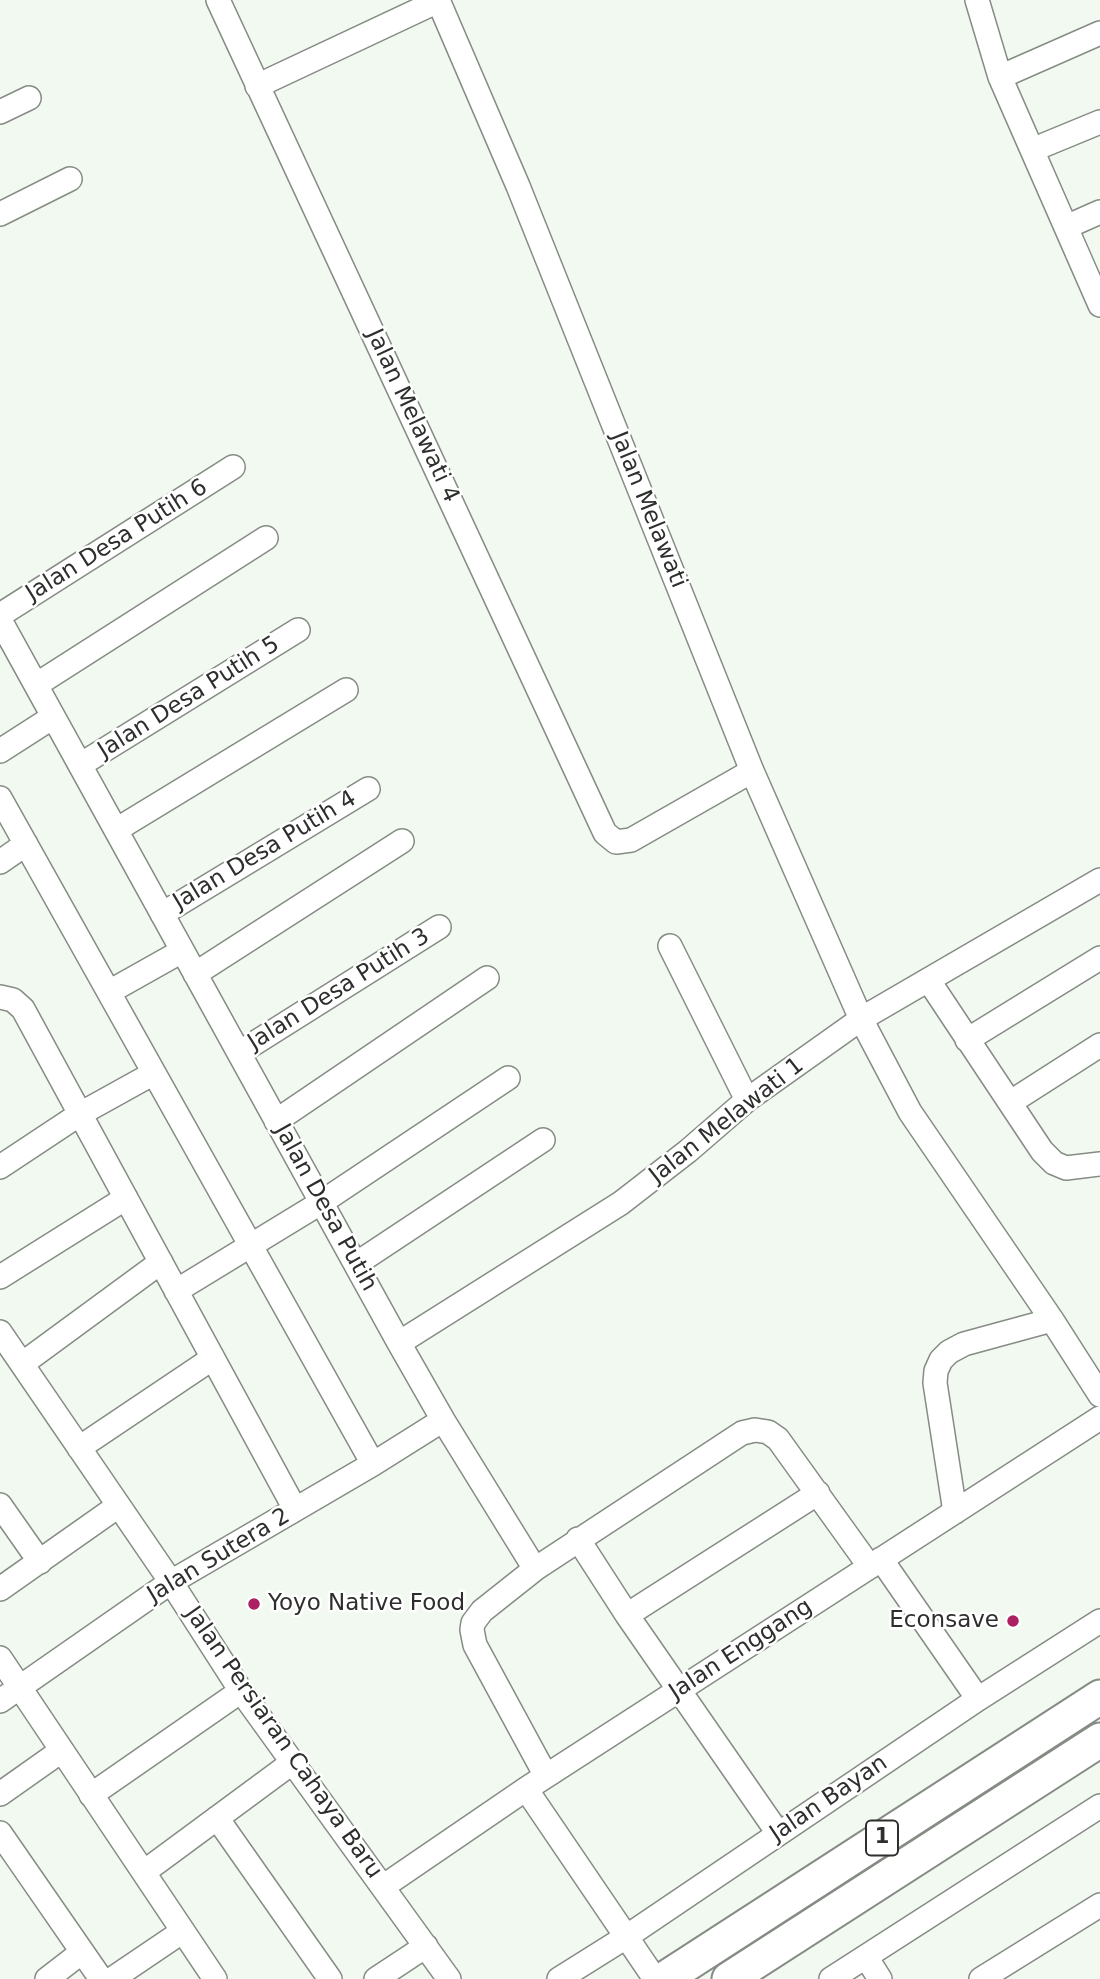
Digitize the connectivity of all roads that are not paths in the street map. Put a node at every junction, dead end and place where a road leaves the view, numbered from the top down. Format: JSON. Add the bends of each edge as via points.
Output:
{"nodes":[{"id":1,"x":218,"y":0,"type":"edge"},
{"id":2,"x":438,"y":0,"type":"edge"},
{"id":3,"x":977,"y":0,"type":"edge"},
{"id":4,"x":1100,"y":33,"type":"edge"},
{"id":5,"x":1000,"y":77,"type":"junction"},
{"id":6,"x":257,"y":86,"type":"junction"},
{"id":7,"x":29,"y":98,"type":"dead end"},
{"id":8,"x":0,"y":113,"type":"edge"},
{"id":9,"x":1100,"y":122,"type":"edge"},
{"id":10,"x":1032,"y":150,"type":"junction"},
{"id":11,"x":70,"y":179,"type":"dead end"},
{"id":12,"x":1100,"y":212,"type":"edge"},
{"id":13,"x":0,"y":214,"type":"edge"},
{"id":14,"x":1066,"y":227,"type":"junction"},
{"id":15,"x":1099,"y":300,"type":"edge"},
{"id":16,"x":233,"y":467,"type":"dead end"},
{"id":17,"x":266,"y":538,"type":"dead end"},
{"id":18,"x":0,"y":618,"type":"edge"},
{"id":19,"x":298,"y":630,"type":"dead end"},
{"id":20,"x":36,"y":685,"type":"junction"},
{"id":21,"x":345,"y":691,"type":"dead end"},
{"id":22,"x":53,"y":717,"type":"junction"},
{"id":23,"x":0,"y":751,"type":"edge"},
{"id":24,"x":80,"y":765,"type":"junction"},
{"id":25,"x":752,"y":771,"type":"junction"},
{"id":26,"x":368,"y":789,"type":"dead end"},
{"id":27,"x":0,"y":798,"type":"edge"},
{"id":28,"x":116,"y":830,"type":"junction"},
{"id":29,"x":402,"y":841,"type":"dead end"},
{"id":30,"x":26,"y":844,"type":"junction"},
{"id":31,"x":0,"y":862,"type":"edge"},
{"id":32,"x":1100,"y":880,"type":"edge"},
{"id":33,"x":162,"y":914,"type":"junction"},
{"id":34,"x":439,"y":927,"type":"dead end"},
{"id":35,"x":670,"y":946,"type":"dead end"},
{"id":36,"x":182,"y":951,"type":"junction"},
{"id":37,"x":1100,"y":958,"type":"edge"},
{"id":38,"x":195,"y":974,"type":"junction"},
{"id":39,"x":487,"y":978,"type":"dead end"},
{"id":40,"x":929,"y":981,"type":"junction"},
{"id":41,"x":109,"y":992,"type":"junction"},
{"id":42,"x":0,"y":998,"type":"edge"},
{"id":43,"x":861,"y":1020,"type":"junction"},
{"id":44,"x":967,"y":1040,"type":"junction"},
{"id":45,"x":1100,"y":1045,"type":"edge"},
{"id":46,"x":239,"y":1053,"type":"junction"},
{"id":47,"x":154,"y":1073,"type":"junction"},
{"id":48,"x":508,"y":1078,"type":"dead end"},
{"id":49,"x":747,"y":1100,"type":"junction"},
{"id":50,"x":80,"y":1114,"type":"junction"},
{"id":51,"x":1019,"y":1114,"type":"junction"},
{"id":52,"x":276,"y":1121,"type":"junction"},
{"id":53,"x":544,"y":1140,"type":"dead end"},
{"id":54,"x":1100,"y":1164,"type":"edge"},
{"id":55,"x":0,"y":1167,"type":"edge"},
{"id":56,"x":126,"y":1198,"type":"junction"},
{"id":57,"x":322,"y":1202,"type":"junction"},
{"id":58,"x":251,"y":1244,"type":"junction"},
{"id":59,"x":161,"y":1262,"type":"junction"},
{"id":60,"x":356,"y":1264,"type":"junction"},
{"id":61,"x":0,"y":1277,"type":"edge"},
{"id":62,"x":176,"y":1291,"type":"junction"},
{"id":63,"x":1052,"y":1320,"type":"junction"},
{"id":64,"x":2,"y":1340,"type":"edge"},
{"id":65,"x":399,"y":1343,"type":"junction"},
{"id":66,"x":213,"y":1358,"type":"junction"},
{"id":67,"x":22,"y":1364,"type":"junction"},
{"id":68,"x":1100,"y":1395,"type":"edge"},
{"id":69,"x":1100,"y":1418,"type":"edge"},
{"id":70,"x":443,"y":1420,"type":"junction"},
{"id":71,"x":79,"y":1448,"type":"junction"},
{"id":72,"x":373,"y":1464,"type":"junction"},
{"id":73,"x":818,"y":1493,"type":"junction"},
{"id":74,"x":0,"y":1505,"type":"edge"},
{"id":75,"x":118,"y":1506,"type":"junction"},
{"id":76,"x":295,"y":1509,"type":"junction"},
{"id":77,"x":955,"y":1512,"type":"junction"},
{"id":78,"x":578,"y":1539,"type":"junction"},
{"id":79,"x":40,"y":1562,"type":"junction"},
{"id":80,"x":876,"y":1563,"type":"junction"},
{"id":81,"x":535,"y":1569,"type":"junction"},
{"id":82,"x":171,"y":1582,"type":"junction"},
{"id":83,"x":0,"y":1589,"type":"edge"},
{"id":84,"x":627,"y":1615,"type":"junction"},
{"id":85,"x":1100,"y":1621,"type":"edge"},
{"id":86,"x":0,"y":1658,"type":"edge"},
{"id":87,"x":20,"y":1688,"type":"junction"},
{"id":88,"x":679,"y":1690,"type":"junction"},
{"id":89,"x":242,"y":1691,"type":"junction"},
{"id":90,"x":1100,"y":1697,"type":"edge"},
{"id":91,"x":978,"y":1699,"type":"junction"},
{"id":92,"x":0,"y":1702,"type":"edge"},
{"id":93,"x":1100,"y":1740,"type":"edge"},
{"id":94,"x":61,"y":1751,"type":"junction"},
{"id":95,"x":293,"y":1762,"type":"junction"},
{"id":96,"x":546,"y":1776,"type":"junction"},
{"id":97,"x":526,"y":1789,"type":"junction"},
{"id":98,"x":0,"y":1794,"type":"edge"},
{"id":99,"x":91,"y":1795,"type":"junction"},
{"id":100,"x":1100,"y":1806,"type":"edge"},
{"id":101,"x":217,"y":1818,"type":"junction"},
{"id":102,"x":0,"y":1833,"type":"edge"},
{"id":103,"x":778,"y":1833,"type":"junction"},
{"id":104,"x":889,"y":1834,"type":"junction"},
{"id":105,"x":913,"y":1861,"type":"junction"},
{"id":106,"x":144,"y":1872,"type":"junction"},
{"id":107,"x":384,"y":1886,"type":"junction"},
{"id":108,"x":1100,"y":1905,"type":"edge"},
{"id":109,"x":183,"y":1931,"type":"junction"},
{"id":110,"x":626,"y":1937,"type":"junction"},
{"id":111,"x":426,"y":1946,"type":"junction"},
{"id":112,"x":82,"y":1952,"type":"junction"},
{"id":113,"x":866,"y":1957,"type":"junction"},
{"id":114,"x":47,"y":1979,"type":"edge"},
{"id":115,"x":101,"y":1979,"type":"edge"},
{"id":116,"x":112,"y":1979,"type":"edge"},
{"id":117,"x":215,"y":1979,"type":"edge"},
{"id":118,"x":330,"y":1979,"type":"edge"},
{"id":119,"x":376,"y":1979,"type":"edge"},
{"id":120,"x":449,"y":1979,"type":"edge"},
{"id":121,"x":559,"y":1979,"type":"edge"},
{"id":122,"x":654,"y":1979,"type":"edge"},
{"id":123,"x":664,"y":1979,"type":"edge"},
{"id":124,"x":729,"y":1979,"type":"edge"},
{"id":125,"x":831,"y":1979,"type":"edge"},
{"id":126,"x":880,"y":1979,"type":"edge"},
{"id":127,"x":981,"y":1979,"type":"edge"}],
"edges":[{"from":1,"to":6,"type":"street","name":"Jalan Melawati 4"},
{"from":2,"to":6,"type":"street"},
{"from":2,"to":25,"type":"street","name":"Jalan Melawati","via":[[518,186]]},
{"from":3,"to":5,"type":"street"},
{"from":4,"to":5,"type":"street"},
{"from":5,"to":10,"type":"street"},
{"from":6,"to":25,"type":"street","name":"Jalan Melawati 4","via":[[605,833],[616,842],[631,840]]},
{"from":7,"to":8,"type":"street"},
{"from":9,"to":10,"type":"street"},
{"from":10,"to":14,"type":"street"},
{"from":11,"to":13,"type":"street"},
{"from":12,"to":14,"type":"street"},
{"from":14,"to":15,"type":"street"},
{"from":16,"to":18,"type":"street","name":"Jalan Desa Putih 6"},
{"from":17,"to":20,"type":"street"},
{"from":18,"to":20,"type":"street","name":"Jalan Desa Putih"},
{"from":19,"to":24,"type":"street","name":"Jalan Desa Putih 5"},
{"from":20,"to":22,"type":"street","name":"Jalan Desa Putih"},
{"from":21,"to":28,"type":"street"},
{"from":22,"to":23,"type":"street"},
{"from":22,"to":24,"type":"street","name":"Jalan Desa Putih"},
{"from":24,"to":28,"type":"street","name":"Jalan Desa Putih"},
{"from":25,"to":43,"type":"street","name":"Jalan Melawati"},
{"from":26,"to":33,"type":"street","name":"Jalan Desa Putih 4"},
{"from":27,"to":30,"type":"street"},
{"from":28,"to":33,"type":"street","name":"Jalan Desa Putih"},
{"from":29,"to":38,"type":"street"},
{"from":30,"to":31,"type":"street"},
{"from":30,"to":41,"type":"street"},
{"from":32,"to":40,"type":"street","name":"Jalan Melawati 1"},
{"from":33,"to":36,"type":"street","name":"Jalan Desa Putih"},
{"from":34,"to":46,"type":"street","name":"Jalan Desa Putih 3"},
{"from":35,"to":49,"type":"street"},
{"from":36,"to":38,"type":"street","name":"Jalan Desa Putih"},
{"from":36,"to":41,"type":"street"},
{"from":37,"to":44,"type":"street"},
{"from":38,"to":46,"type":"street","name":"Jalan Desa Putih"},
{"from":39,"to":52,"type":"street"},
{"from":40,"to":43,"type":"street","name":"Jalan Melawati 1"},
{"from":40,"to":44,"type":"street"},
{"from":41,"to":47,"type":"street"},
{"from":42,"to":50,"type":"street","via":[[23,1009]]},
{"from":43,"to":49,"type":"street","name":"Jalan Melawati 1"},
{"from":43,"to":63,"type":"street","name":"Jalan Melawati","via":[[910,1112]]},
{"from":44,"to":51,"type":"street"},
{"from":45,"to":51,"type":"street"},
{"from":46,"to":52,"type":"street","name":"Jalan Desa Putih"},
{"from":47,"to":50,"type":"street"},
{"from":47,"to":58,"type":"street"},
{"from":48,"to":57,"type":"street"},
{"from":49,"to":65,"type":"street","name":"Jalan Melawati 1","via":[[621,1203]]},
{"from":50,"to":55,"type":"street"},
{"from":50,"to":56,"type":"street"},
{"from":51,"to":54,"type":"street","via":[[1054,1163],[1066,1168]]},
{"from":52,"to":57,"type":"street","name":"Jalan Desa Putih"},
{"from":53,"to":60,"type":"street"},
{"from":56,"to":59,"type":"street"},
{"from":56,"to":61,"type":"street"},
{"from":57,"to":58,"type":"street"},
{"from":57,"to":60,"type":"street","name":"Jalan Desa Putih"},
{"from":58,"to":62,"type":"street"},
{"from":58,"to":72,"type":"street"},
{"from":59,"to":62,"type":"street"},
{"from":59,"to":67,"type":"street"},
{"from":60,"to":65,"type":"street","name":"Jalan Desa Putih"},
{"from":62,"to":66,"type":"street"},
{"from":63,"to":68,"type":"street","name":"Jalan Melawati"},
{"from":63,"to":77,"type":"street","via":[[964,1344],[941,1360],[935,1383]]},
{"from":64,"to":67,"type":"street","name":"Jalan Persiaran Cahaya Baru"},
{"from":65,"to":70,"type":"street","name":"Jalan Desa Putih"},
{"from":66,"to":71,"type":"street"},
{"from":66,"to":76,"type":"street"},
{"from":67,"to":71,"type":"street","name":"Jalan Persiaran Cahaya Baru"},
{"from":69,"to":77,"type":"street","name":"Jalan Enggang"},
{"from":70,"to":72,"type":"street","name":"Jalan Sutera 2"},
{"from":70,"to":81,"type":"street","name":"Jalan Desa Putih"},
{"from":71,"to":75,"type":"street","name":"Jalan Persiaran Cahaya Baru"},
{"from":72,"to":76,"type":"street","name":"Jalan Sutera 2"},
{"from":73,"to":78,"type":"street","via":[[778,1438],[755,1430],[742,1433]]},
{"from":73,"to":80,"type":"street"},
{"from":73,"to":84,"type":"street"},
{"from":74,"to":79,"type":"street"},
{"from":75,"to":79,"type":"street"},
{"from":75,"to":82,"type":"street","name":"Jalan Persiaran Cahaya Baru"},
{"from":76,"to":82,"type":"street","name":"Jalan Sutera 2"},
{"from":77,"to":80,"type":"street","name":"Jalan Enggang"},
{"from":78,"to":81,"type":"street"},
{"from":78,"to":84,"type":"street"},
{"from":79,"to":83,"type":"street"},
{"from":80,"to":88,"type":"street","name":"Jalan Enggang"},
{"from":80,"to":91,"type":"street"},
{"from":81,"to":96,"type":"street","via":[[482,1611],[472,1630],[475,1645]]},
{"from":82,"to":87,"type":"street","name":"Jalan Sutera 2"},
{"from":82,"to":89,"type":"street","name":"Jalan Persiaran Cahaya Baru"},
{"from":84,"to":88,"type":"street"},
{"from":85,"to":91,"type":"street","name":"Jalan Bayan"},
{"from":86,"to":87,"type":"street"},
{"from":87,"to":92,"type":"street","name":"Jalan Sutera 2"},
{"from":87,"to":94,"type":"street"},
{"from":88,"to":96,"type":"street","name":"Jalan Enggang"},
{"from":88,"to":103,"type":"street"},
{"from":89,"to":95,"type":"street","name":"Jalan Persiaran Cahaya Baru"},
{"from":89,"to":99,"type":"street"},
{"from":90,"to":104,"type":"highway","number":"1"},
{"from":91,"to":103,"type":"street","name":"Jalan Bayan"},
{"from":93,"to":105,"type":"highway","number":"1"},
{"from":94,"to":98,"type":"street"},
{"from":94,"to":99,"type":"street"},
{"from":95,"to":101,"type":"street"},
{"from":95,"to":107,"type":"street","name":"Jalan Persiaran Cahaya Baru"},
{"from":96,"to":97,"type":"street","name":"Jalan Enggang"},
{"from":97,"to":107,"type":"street","name":"Jalan Enggang"},
{"from":97,"to":110,"type":"street"},
{"from":99,"to":106,"type":"street"},
{"from":100,"to":113,"type":"street"},
{"from":101,"to":106,"type":"street"},
{"from":101,"to":118,"type":"street"},
{"from":102,"to":112,"type":"street"},
{"from":103,"to":110,"type":"street","name":"Jalan Bayan"},
{"from":104,"to":105,"type":"highway","via":[[895,1847]]},
{"from":104,"to":123,"type":"highway","number":"1"},
{"from":105,"to":124,"type":"highway","number":"1"},
{"from":106,"to":109,"type":"street"},
{"from":107,"to":111,"type":"street","name":"Jalan Persiaran Cahaya Baru"},
{"from":108,"to":127,"type":"street"},
{"from":109,"to":116,"type":"street"},
{"from":109,"to":117,"type":"street"},
{"from":110,"to":121,"type":"street","name":"Jalan Bayan"},
{"from":110,"to":122,"type":"street"},
{"from":111,"to":119,"type":"street"},
{"from":111,"to":120,"type":"street","name":"Jalan Persiaran Cahaya Baru"},
{"from":112,"to":114,"type":"street"},
{"from":112,"to":115,"type":"street"},
{"from":113,"to":125,"type":"street"},
{"from":113,"to":126,"type":"street"}]}
